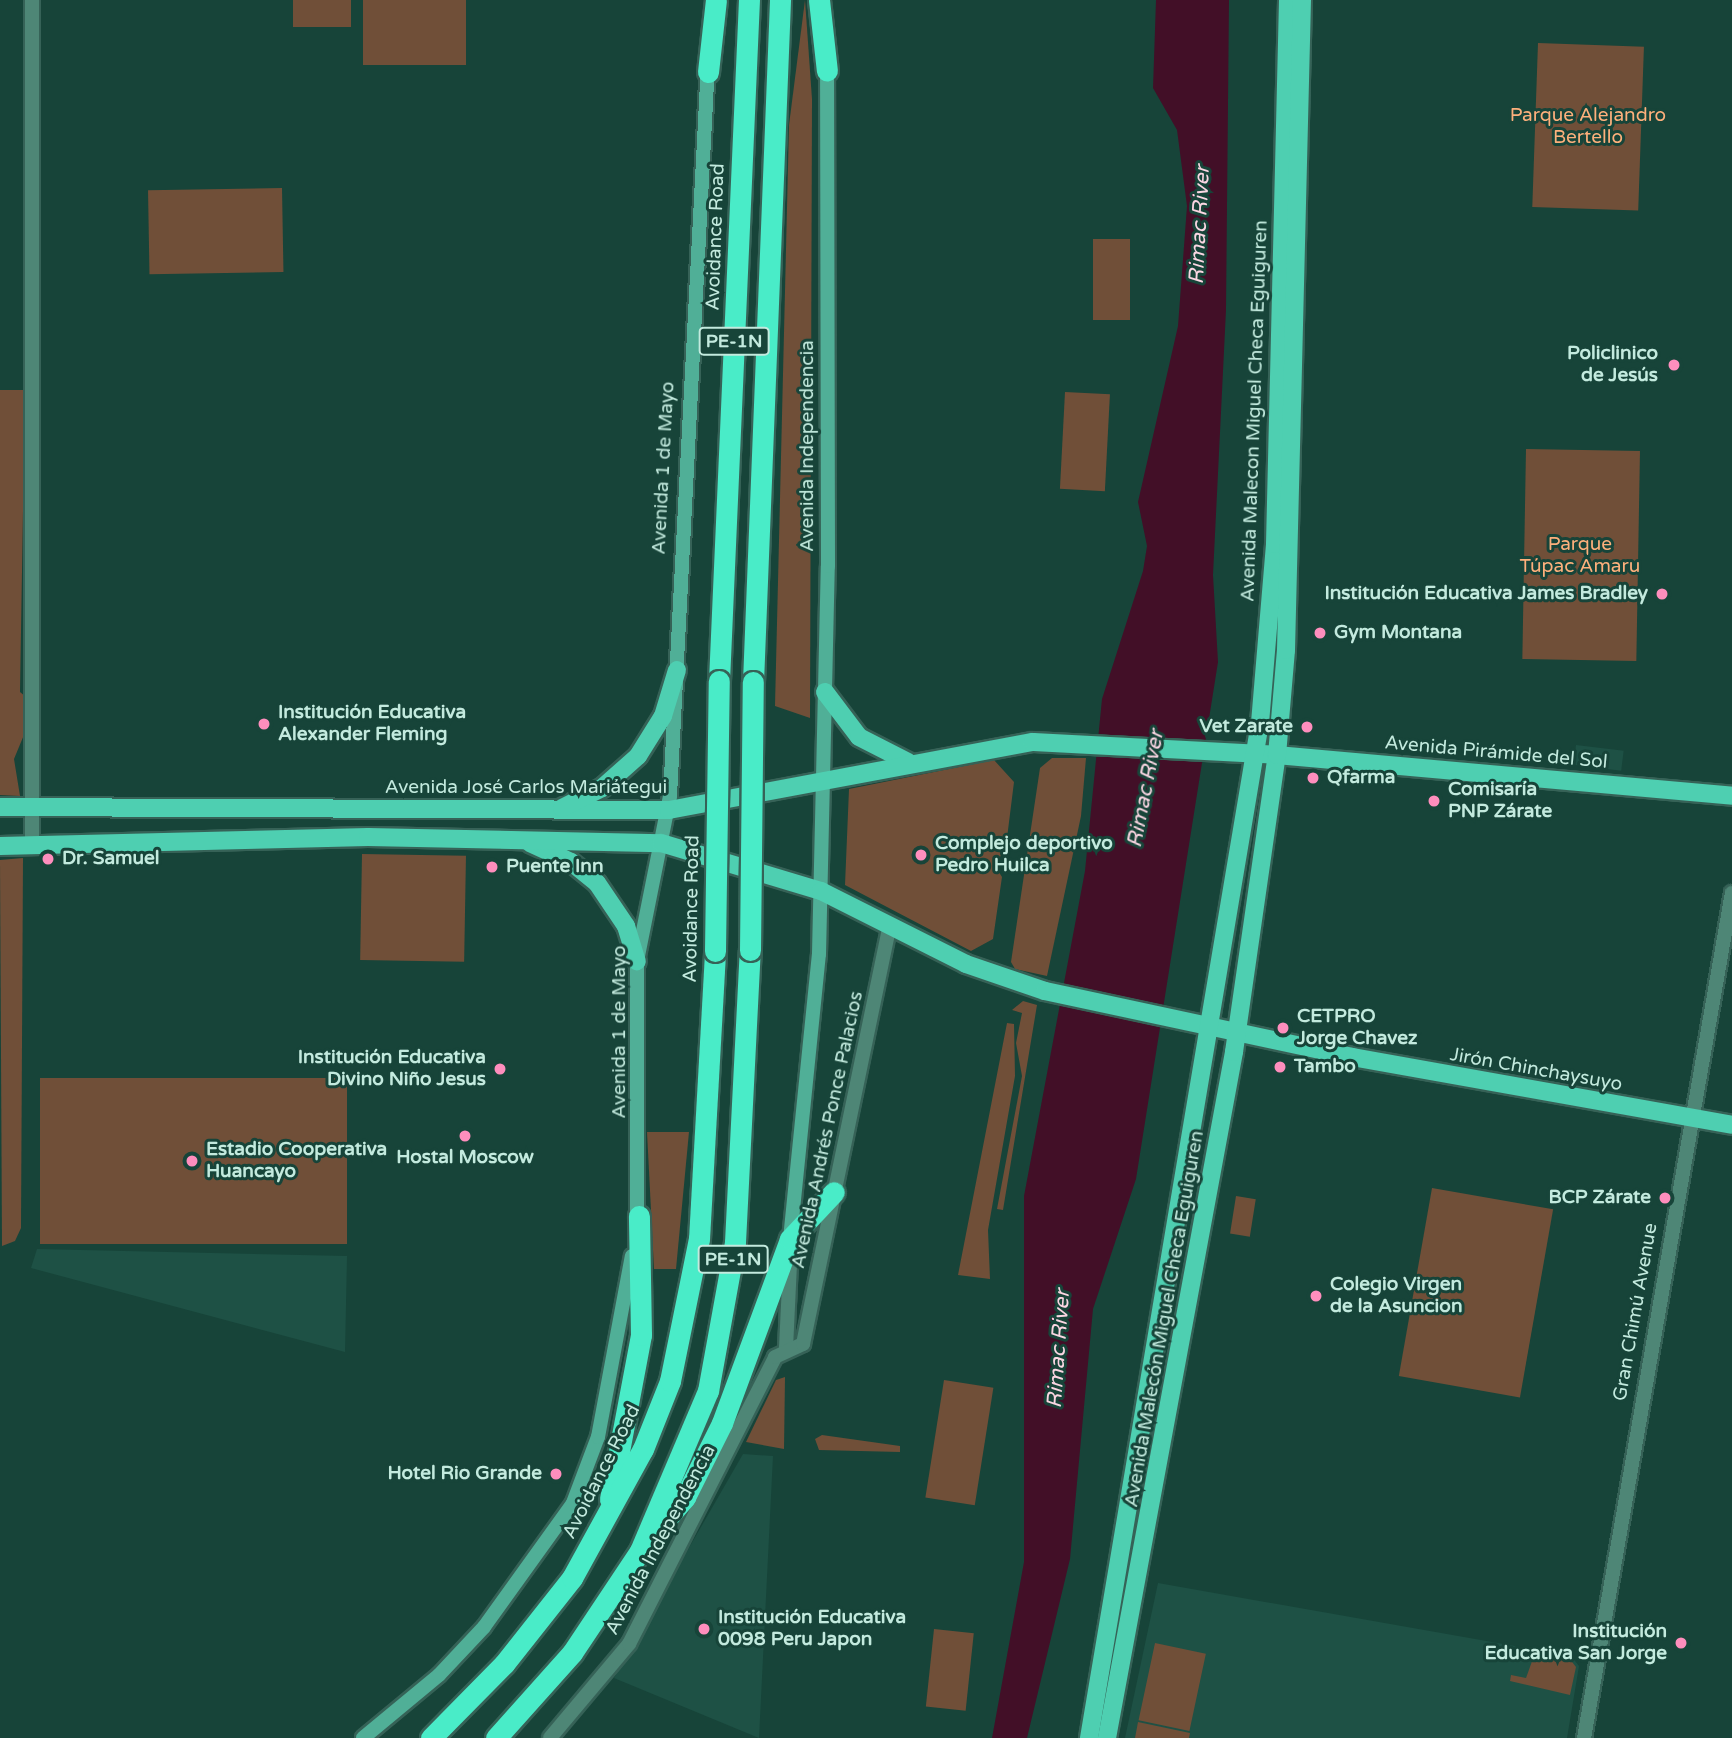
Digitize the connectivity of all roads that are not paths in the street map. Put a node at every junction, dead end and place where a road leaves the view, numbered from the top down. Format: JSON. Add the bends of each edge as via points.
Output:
{"nodes":[{"id":1,"x":32,"y":0,"type":"edge"},
{"id":2,"x":709,"y":0,"type":"edge"},
{"id":3,"x":716,"y":0,"type":"edge"},
{"id":4,"x":749,"y":0,"type":"edge"},
{"id":5,"x":780,"y":0,"type":"edge"},
{"id":6,"x":819,"y":0,"type":"edge"},
{"id":7,"x":829,"y":0,"type":"edge"},
{"id":8,"x":1288,"y":0,"type":"edge"},
{"id":9,"x":1302,"y":0,"type":"edge"},
{"id":10,"x":827,"y":71,"type":"junction"},
{"id":11,"x":708,"y":72,"type":"junction"},
{"id":12,"x":677,"y":670,"type":"junction"},
{"id":13,"x":825,"y":692,"type":"junction"},
{"id":14,"x":1247,"y":753,"type":"junction"},
{"id":15,"x":1277,"y":755,"type":"junction"},
{"id":16,"x":911,"y":763,"type":"junction"},
{"id":17,"x":822,"y":782,"type":"junction"},
{"id":18,"x":1732,"y":796,"type":"edge"},
{"id":19,"x":0,"y":807,"type":"edge"},
{"id":20,"x":32,"y":809,"type":"junction"},
{"id":21,"x":669,"y":810,"type":"junction"},
{"id":22,"x":550,"y":812,"type":"junction"},
{"id":23,"x":509,"y":838,"type":"junction"},
{"id":24,"x":32,"y":842,"type":"junction"},
{"id":25,"x":661,"y":843,"type":"junction"},
{"id":26,"x":0,"y":846,"type":"edge"},
{"id":27,"x":821,"y":891,"type":"junction"},
{"id":28,"x":1732,"y":893,"type":"edge"},
{"id":29,"x":1255,"y":906,"type":"joint"},
{"id":30,"x":890,"y":925,"type":"junction"},
{"id":31,"x":637,"y":961,"type":"junction"},
{"id":32,"x":1203,"y":1027,"type":"junction"},
{"id":33,"x":1237,"y":1034,"type":"junction"},
{"id":34,"x":1690,"y":1118,"type":"junction"},
{"id":35,"x":1732,"y":1125,"type":"edge"},
{"id":36,"x":834,"y":1192,"type":"junction"},
{"id":37,"x":639,"y":1216,"type":"junction"},
{"id":38,"x":790,"y":1239,"type":"junction"},
{"id":39,"x":786,"y":1348,"type":"junction"},
{"id":40,"x":607,"y":1522,"type":"junction"},
{"id":41,"x":640,"y":1551,"type":"junction"},
{"id":42,"x":363,"y":1738,"type":"edge"},
{"id":43,"x":431,"y":1738,"type":"edge"},
{"id":44,"x":496,"y":1738,"type":"edge"},
{"id":45,"x":550,"y":1738,"type":"edge"},
{"id":46,"x":1089,"y":1738,"type":"edge"},
{"id":47,"x":1107,"y":1738,"type":"edge"},
{"id":48,"x":1584,"y":1738,"type":"edge"}],
"edges":[{"from":1,"to":20,"type":"street"},
{"from":2,"to":11,"type":"main road","name":"Avenida 1 de Mayo"},
{"from":3,"to":11,"type":"highway"},
{"from":4,"to":40,"type":"highway","name":"Avoidance Road","number":"PE-1N","bridge":true,"via":[[719,681],[715,951],[704,1177],[688,1312],[656,1418]]},
{"from":5,"to":41,"type":"highway","number":"PE-1N","bridge":true,"via":[[753,682],[750,950],[725,1318],[685,1454]]},
{"from":6,"to":10,"type":"highway"},
{"from":7,"to":10,"type":"main road","name":"Avenida Independencia"},
{"from":8,"to":14,"type":"main road","name":"Avenida Malecon Miguel Checa Eguiguren","via":[[1275,544]]},
{"from":9,"to":15,"type":"main road","name":"Avenida Malecon Miguel Checa Eguiguren","via":[[1286,650]]},
{"from":10,"to":13,"type":"main road","name":"Avenida Independencia"},
{"from":11,"to":12,"type":"main road","name":"Avenida 1 de Mayo","via":[[682,467]]},
{"from":12,"to":21,"type":"main road","name":"Avenida 1 de Mayo"},
{"from":12,"to":22,"type":"main road","via":[[663,716],[638,756],[602,788]]},
{"from":13,"to":16,"type":"main road","via":[[859,737]]},
{"from":13,"to":17,"type":"main road","name":"Avenida Independencia"},
{"from":14,"to":15,"type":"main road","name":"Avenida Pirámide del Sol"},
{"from":14,"to":16,"type":"main road","name":"Avenida José Carlos Mariátegui","via":[[1032,742]]},
{"from":14,"to":32,"type":"main road","name":"Avenida Malecon Miguel Checa Eguiguren"},
{"from":15,"to":18,"type":"main road","name":"Avenida Pirámide del Sol"},
{"from":15,"to":29,"type":"main road","name":"Avenida Malecon Miguel Checa Eguiguren"},
{"from":16,"to":17,"type":"main road","name":"Avenida José Carlos Mariátegui"},
{"from":17,"to":21,"type":"main road","name":"Avenida José Carlos Mariátegui"},
{"from":17,"to":27,"type":"main road","name":"Avenida Independencia"},
{"from":19,"to":20,"type":"main road","name":"Avenida José Carlos Mariátegui"},
{"from":20,"to":22,"type":"main road","name":"Avenida José Carlos Mariátegui"},
{"from":20,"to":24,"type":"street"},
{"from":21,"to":22,"type":"main road","name":"Avenida José Carlos Mariátegui"},
{"from":21,"to":25,"type":"main road","name":"Avenida 1 de Mayo"},
{"from":23,"to":24,"type":"main road"},
{"from":23,"to":25,"type":"main road"},
{"from":23,"to":31,"type":"main road","via":[[552,851],[597,883],[626,926]]},
{"from":24,"to":26,"type":"main road"},
{"from":25,"to":27,"type":"main road"},
{"from":25,"to":31,"type":"main road","name":"Avenida 1 de Mayo"},
{"from":27,"to":30,"type":"main road"},
{"from":27,"to":38,"type":"main road","name":"Avenida Independencia","via":[[819,954]]},
{"from":28,"to":34,"type":"street","name":"Gran Chimú Avenue"},
{"from":29,"to":33,"type":"main road","name":"Avenida Malecón Miguel Checa Eguiguren"},
{"from":30,"to":32,"type":"main road","via":[[977,968],[1045,991]]},
{"from":30,"to":36,"type":"street","name":"Avenida Andrés Ponce Palacios"},
{"from":31,"to":37,"type":"main road","name":"Avenida 1 de Mayo"},
{"from":32,"to":33,"type":"main road","name":"Jirón Chinchaysuyo"},
{"from":32,"to":46,"type":"main road","name":"Avenida Malecón Miguel Checa Eguiguren"},
{"from":33,"to":34,"type":"main road","name":"Jirón Chinchaysuyo"},
{"from":33,"to":47,"type":"main road","name":"Avenida Malecón Miguel Checa Eguiguren"},
{"from":34,"to":35,"type":"main road","name":"Jirón Chinchaysuyo"},
{"from":34,"to":48,"type":"street","name":"Gran Chimú Avenue"},
{"from":36,"to":38,"type":"highway"},
{"from":36,"to":39,"type":"street","name":"Avenida Andrés Ponce Palacios","via":[[803,1344]]},
{"from":37,"to":40,"type":"highway","via":[[641,1335]]},
{"from":37,"to":42,"type":"main road","name":"Avenida 1 de Mayo","via":[[614,1370],[573,1503],[484,1627]]},
{"from":38,"to":39,"type":"street"},
{"from":38,"to":41,"type":"highway","via":[[706,1457],[685,1497]]},
{"from":39,"to":45,"type":"street","name":"Avenida Independencia","via":[[768,1368],[727,1462],[629,1644]]},
{"from":40,"to":43,"type":"highway","name":"Avoidance Road","number":"PE-1N","via":[[540,1622]]},
{"from":41,"to":44,"type":"highway","number":"PE-1N","via":[[572,1653]]}]}
